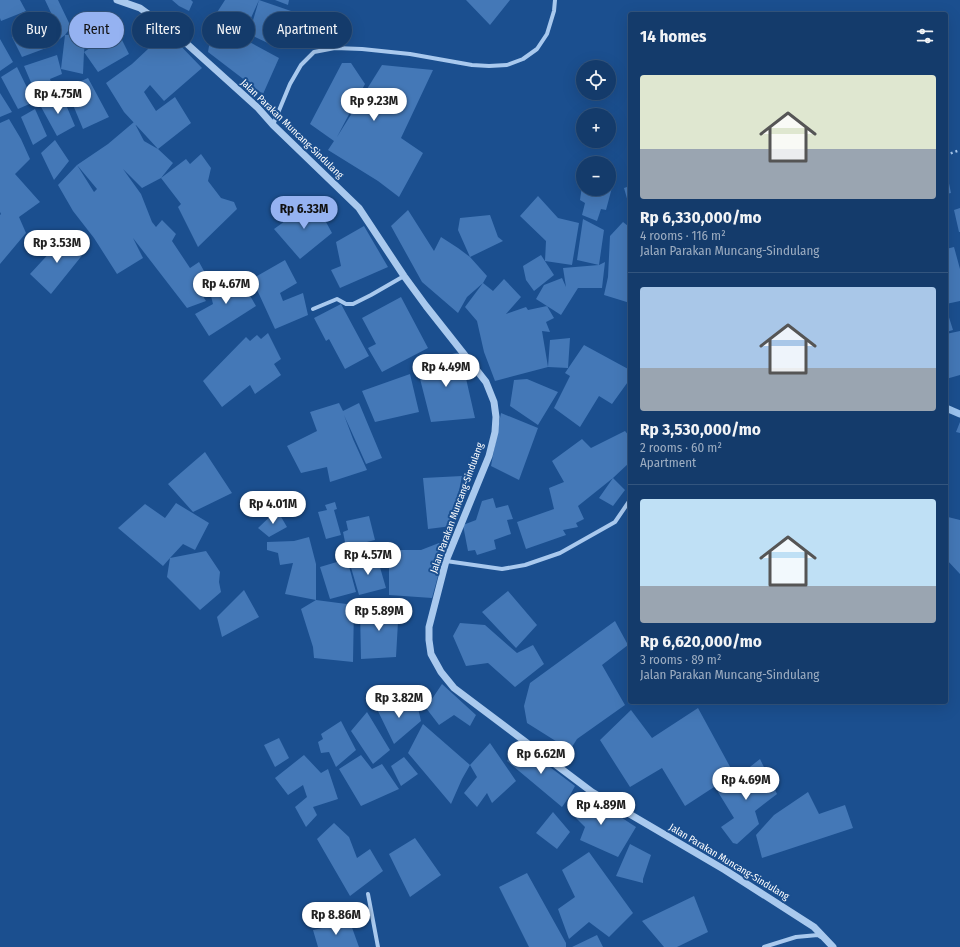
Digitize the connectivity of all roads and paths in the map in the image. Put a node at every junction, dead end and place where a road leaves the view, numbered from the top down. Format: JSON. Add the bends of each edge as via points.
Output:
{"nodes":[{"id":1,"x":117,"y":0,"type":"edge"},
{"id":2,"x":555,"y":0,"type":"edge"},
{"id":3,"x":273,"y":125,"type":"junction"},
{"id":4,"x":960,"y":150,"type":"edge"},
{"id":5,"x":948,"y":154,"type":"edge"},
{"id":6,"x":404,"y":276,"type":"junction"},
{"id":7,"x":313,"y":309,"type":"dead end"},
{"id":8,"x":628,"y":503,"type":"edge"},
{"id":9,"x":446,"y":561,"type":"junction"},
{"id":10,"x":368,"y":894,"type":"dead end"},
{"id":11,"x":378,"y":947,"type":"edge"},
{"id":12,"x":764,"y":947,"type":"edge"},
{"id":13,"x":832,"y":947,"type":"edge"}],
"edges":[{"from":1,"to":3,"type":"street","name":"Jalan Parakan Muncang-Sindulang","via":[[140,8],[176,34],[258,108]]},
{"from":2,"to":3,"type":"street","via":[[547,34],[537,49],[523,59],[507,65],[472,65],[362,49],[335,48],[314,52],[303,63],[290,84]]},
{"from":3,"to":6,"type":"street","name":"Jalan Parakan Muncang-Sindulang","via":[[359,208]]},
{"from":4,"to":5,"type":"path"},
{"from":6,"to":7,"type":"street","via":[[353,304],[346,304],[337,299]]},
{"from":6,"to":9,"type":"street","name":"Jalan Parakan Muncang-Sindulang","via":[[486,382],[494,402],[495,432],[489,456]]},
{"from":8,"to":9,"type":"street","via":[[615,522],[560,553],[525,565],[502,569]]},
{"from":9,"to":13,"type":"street","name":"Jalan Parakan Muncang-Sindulang","via":[[429,627],[429,640],[432,654],[441,672],[454,688],[592,792],[776,902],[814,927]]},
{"from":10,"to":11,"type":"street"},
{"from":12,"to":13,"type":"street","via":[[796,937],[818,935]]}]}
